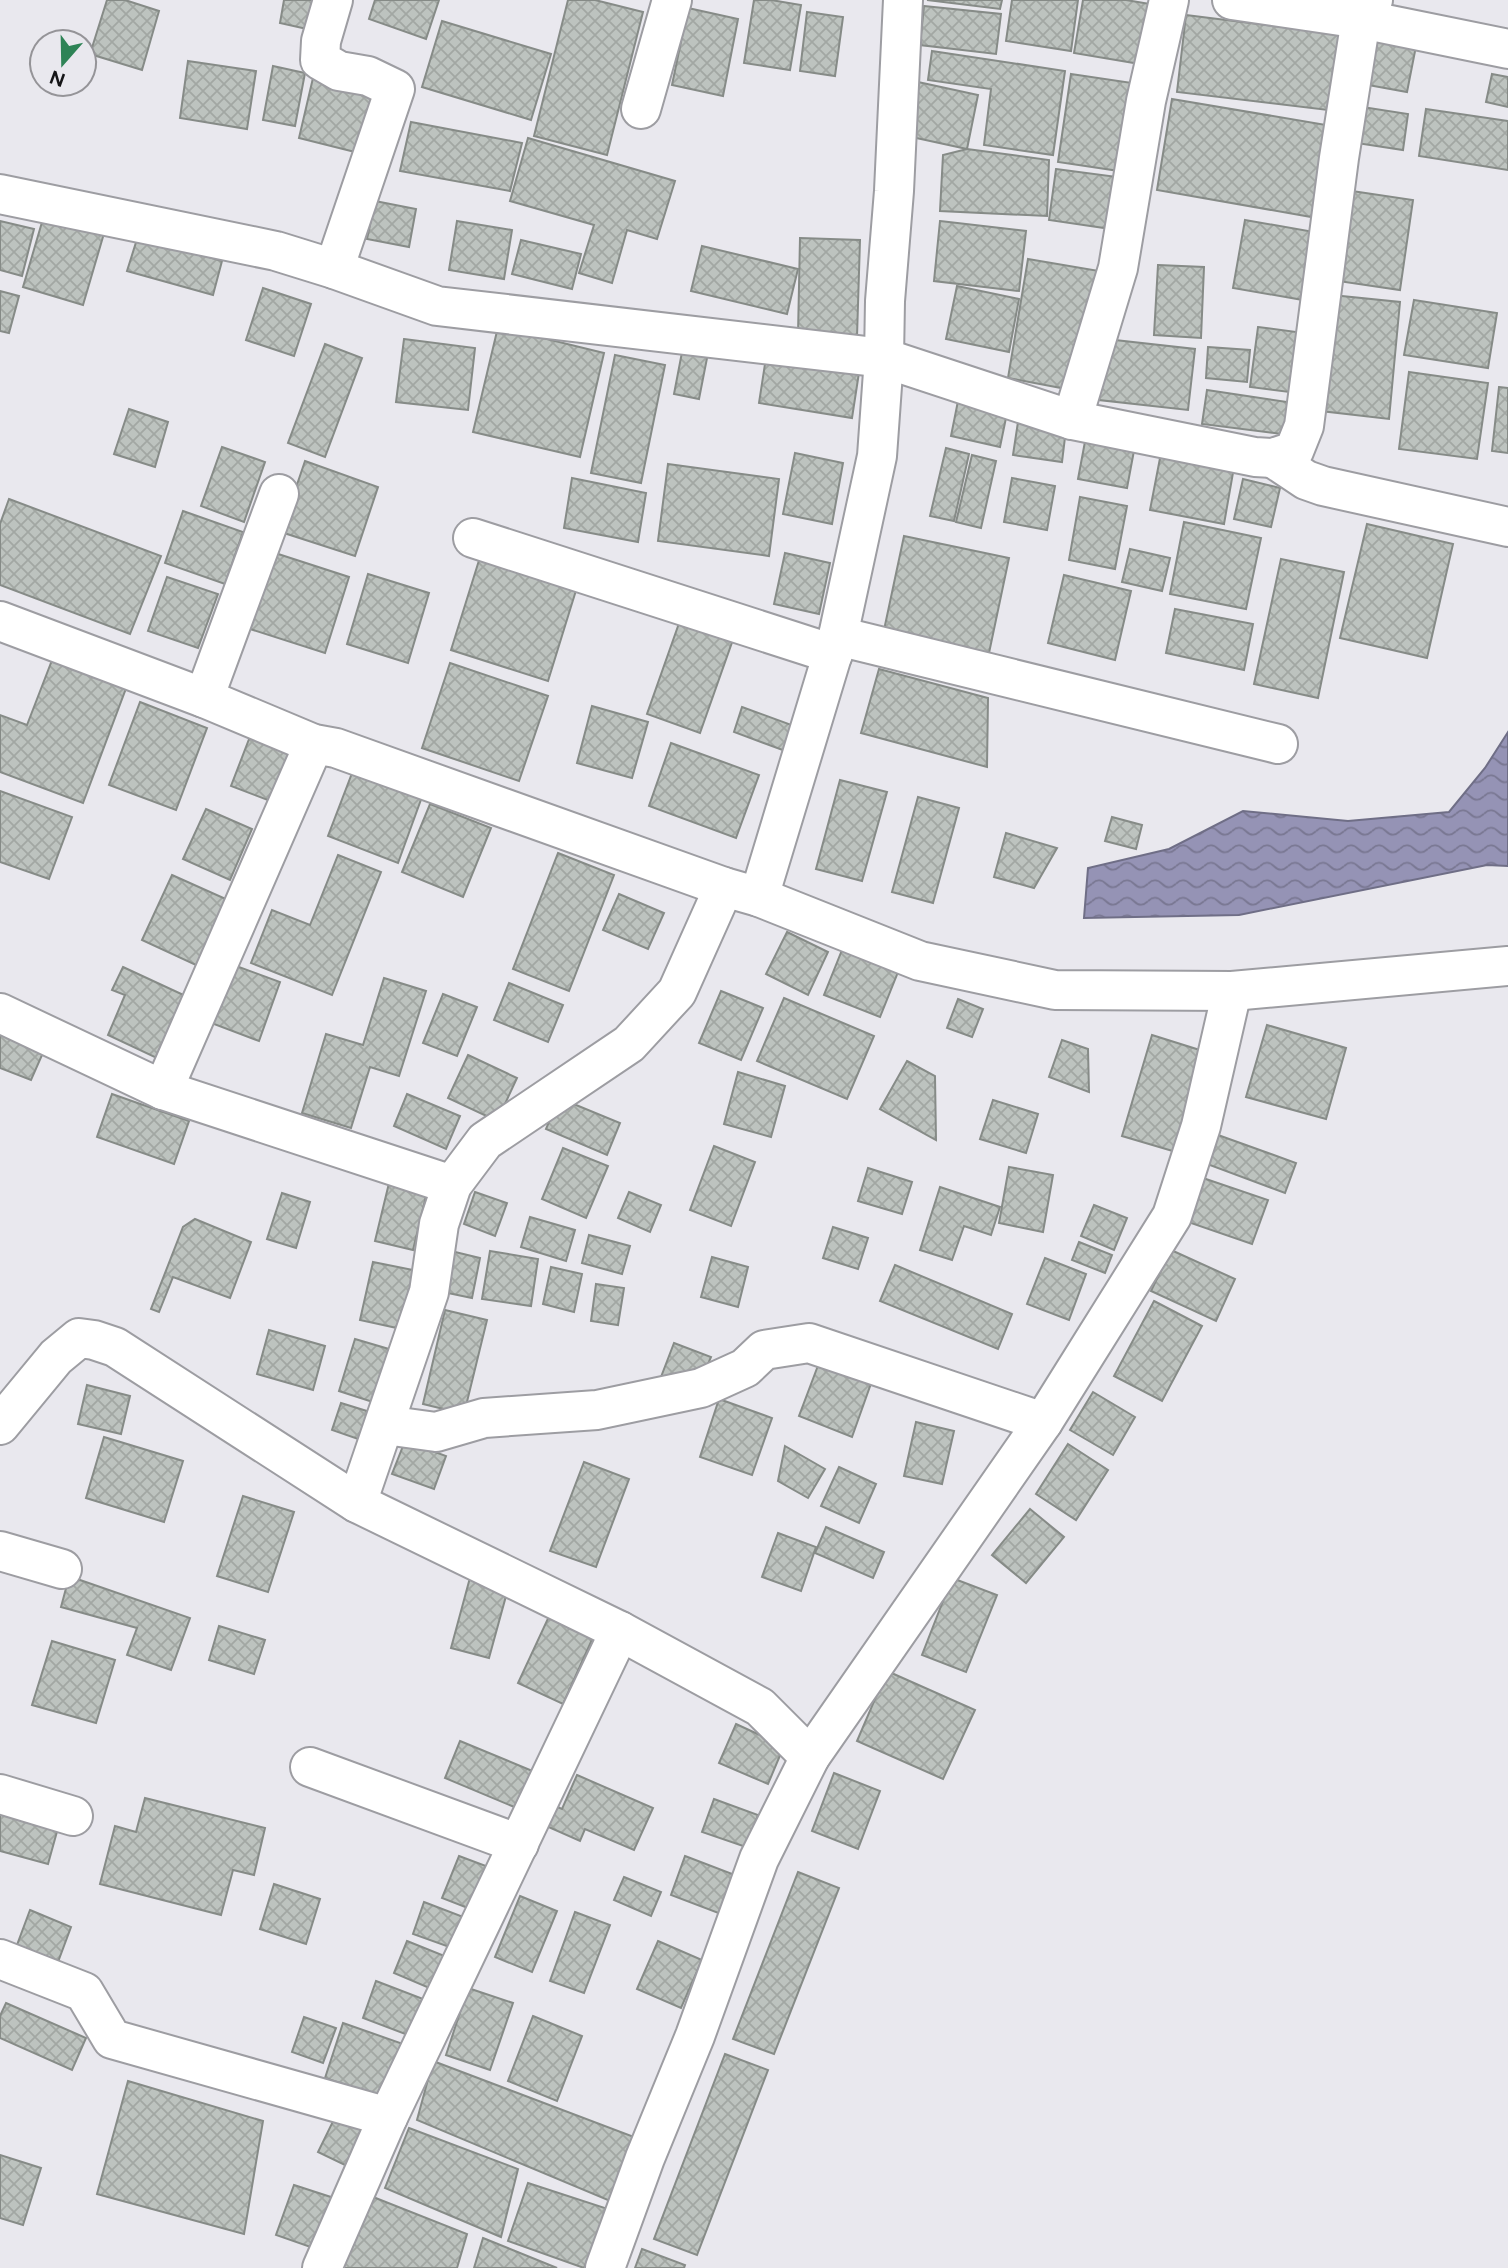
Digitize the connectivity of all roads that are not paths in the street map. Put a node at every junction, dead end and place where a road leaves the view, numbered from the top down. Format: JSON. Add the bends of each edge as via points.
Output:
{"nodes":[{"id":1,"x":333,"y":0,"type":"edge"},
{"id":2,"x":672,"y":0,"type":"edge"},
{"id":3,"x":904,"y":0,"type":"edge"},
{"id":4,"x":1169,"y":0,"type":"edge"},
{"id":5,"x":1232,"y":0,"type":"edge"},
{"id":6,"x":1367,"y":10,"type":"edge"},
{"id":7,"x":1508,"y":49,"type":"edge"},
{"id":8,"x":641,"y":109,"type":"dead end"},
{"id":9,"x":0,"y":194,"type":"edge"},
{"id":10,"x":334,"y":269,"type":"junction"},
{"id":11,"x":884,"y":358,"type":"junction"},
{"id":12,"x":1072,"y":419,"type":"junction"},
{"id":13,"x":1273,"y":458,"type":"junction"},
{"id":14,"x":279,"y":494,"type":"dead end"},
{"id":15,"x":1508,"y":527,"type":"edge"},
{"id":16,"x":473,"y":538,"type":"dead end"},
{"id":17,"x":0,"y":621,"type":"edge"},
{"id":18,"x":835,"y":645,"type":"junction"},
{"id":19,"x":204,"y":698,"type":"junction"},
{"id":20,"x":314,"y":744,"type":"junction"},
{"id":21,"x":1278,"y":744,"type":"dead end"},
{"id":22,"x":742,"y":892,"type":"junction"},
{"id":23,"x":1508,"y":966,"type":"edge"},
{"id":24,"x":1232,"y":991,"type":"junction"},
{"id":25,"x":0,"y":1013,"type":"edge"},
{"id":26,"x":163,"y":1090,"type":"junction"},
{"id":27,"x":452,"y":1185,"type":"junction"},
{"id":28,"x":1043,"y":1422,"type":"junction"},
{"id":29,"x":0,"y":1425,"type":"edge"},
{"id":30,"x":385,"y":1425,"type":"junction"},
{"id":31,"x":357,"y":1503,"type":"junction"},
{"id":32,"x":0,"y":1551,"type":"edge"},
{"id":33,"x":62,"y":1569,"type":"dead end"},
{"id":34,"x":620,"y":1632,"type":"junction"},
{"id":35,"x":810,"y":1758,"type":"junction"},
{"id":36,"x":310,"y":1767,"type":"dead end"},
{"id":37,"x":0,"y":1794,"type":"edge"},
{"id":38,"x":73,"y":1816,"type":"dead end"},
{"id":39,"x":519,"y":1844,"type":"junction"},
{"id":40,"x":0,"y":1959,"type":"edge"},
{"id":41,"x":388,"y":2117,"type":"junction"},
{"id":42,"x":322,"y":2268,"type":"edge"},
{"id":43,"x":606,"y":2268,"type":"edge"}],
"edges":[{"from":1,"to":10,"type":"street","via":[[320,61],[395,89]]},
{"from":2,"to":8,"type":"street"},
{"from":3,"to":11,"type":"street"},
{"from":4,"to":12,"type":"street","via":[[1146,101],[1118,268]]},
{"from":5,"to":6,"type":"street"},
{"from":6,"to":7,"type":"street"},
{"from":6,"to":13,"type":"street","via":[[1339,158],[1304,426],[1294,450]]},
{"from":9,"to":10,"type":"street","via":[[276,251]]},
{"from":10,"to":11,"type":"street","via":[[437,306]]},
{"from":11,"to":12,"type":"street"},
{"from":11,"to":18,"type":"street","via":[[877,456]]},
{"from":12,"to":13,"type":"street"},
{"from":13,"to":15,"type":"street","via":[[1323,486]]},
{"from":14,"to":19,"type":"street"},
{"from":16,"to":18,"type":"street"},
{"from":17,"to":19,"type":"street"},
{"from":18,"to":21,"type":"street"},
{"from":18,"to":22,"type":"street"},
{"from":19,"to":20,"type":"street"},
{"from":20,"to":22,"type":"street","via":[[337,748]]},
{"from":20,"to":26,"type":"street"},
{"from":22,"to":24,"type":"street","via":[[920,961],[1055,990]]},
{"from":22,"to":27,"type":"street","via":[[677,992],[629,1044],[485,1141]]},
{"from":23,"to":24,"type":"street"},
{"from":24,"to":28,"type":"street","via":[[1202,1126],[1172,1216]]},
{"from":25,"to":26,"type":"street"},
{"from":26,"to":27,"type":"street"},
{"from":27,"to":30,"type":"street","via":[[439,1224],[429,1292]]},
{"from":28,"to":30,"type":"street","via":[[809,1343],[764,1350],[745,1368],[701,1388],[597,1410],[484,1418],[436,1432]]},
{"from":28,"to":35,"type":"street"},
{"from":29,"to":31,"type":"street","via":[[56,1357],[79,1338],[94,1340],[148,1367]]},
{"from":30,"to":31,"type":"street"},
{"from":31,"to":34,"type":"street"},
{"from":32,"to":33,"type":"street"},
{"from":34,"to":35,"type":"street","via":[[760,1707]]},
{"from":34,"to":39,"type":"street"},
{"from":35,"to":43,"type":"street","via":[[759,1859]]},
{"from":36,"to":39,"type":"street"},
{"from":37,"to":38,"type":"street"},
{"from":39,"to":41,"type":"street"},
{"from":40,"to":41,"type":"street","via":[[84,1992],[112,2039]]},
{"from":41,"to":42,"type":"street"}]}
